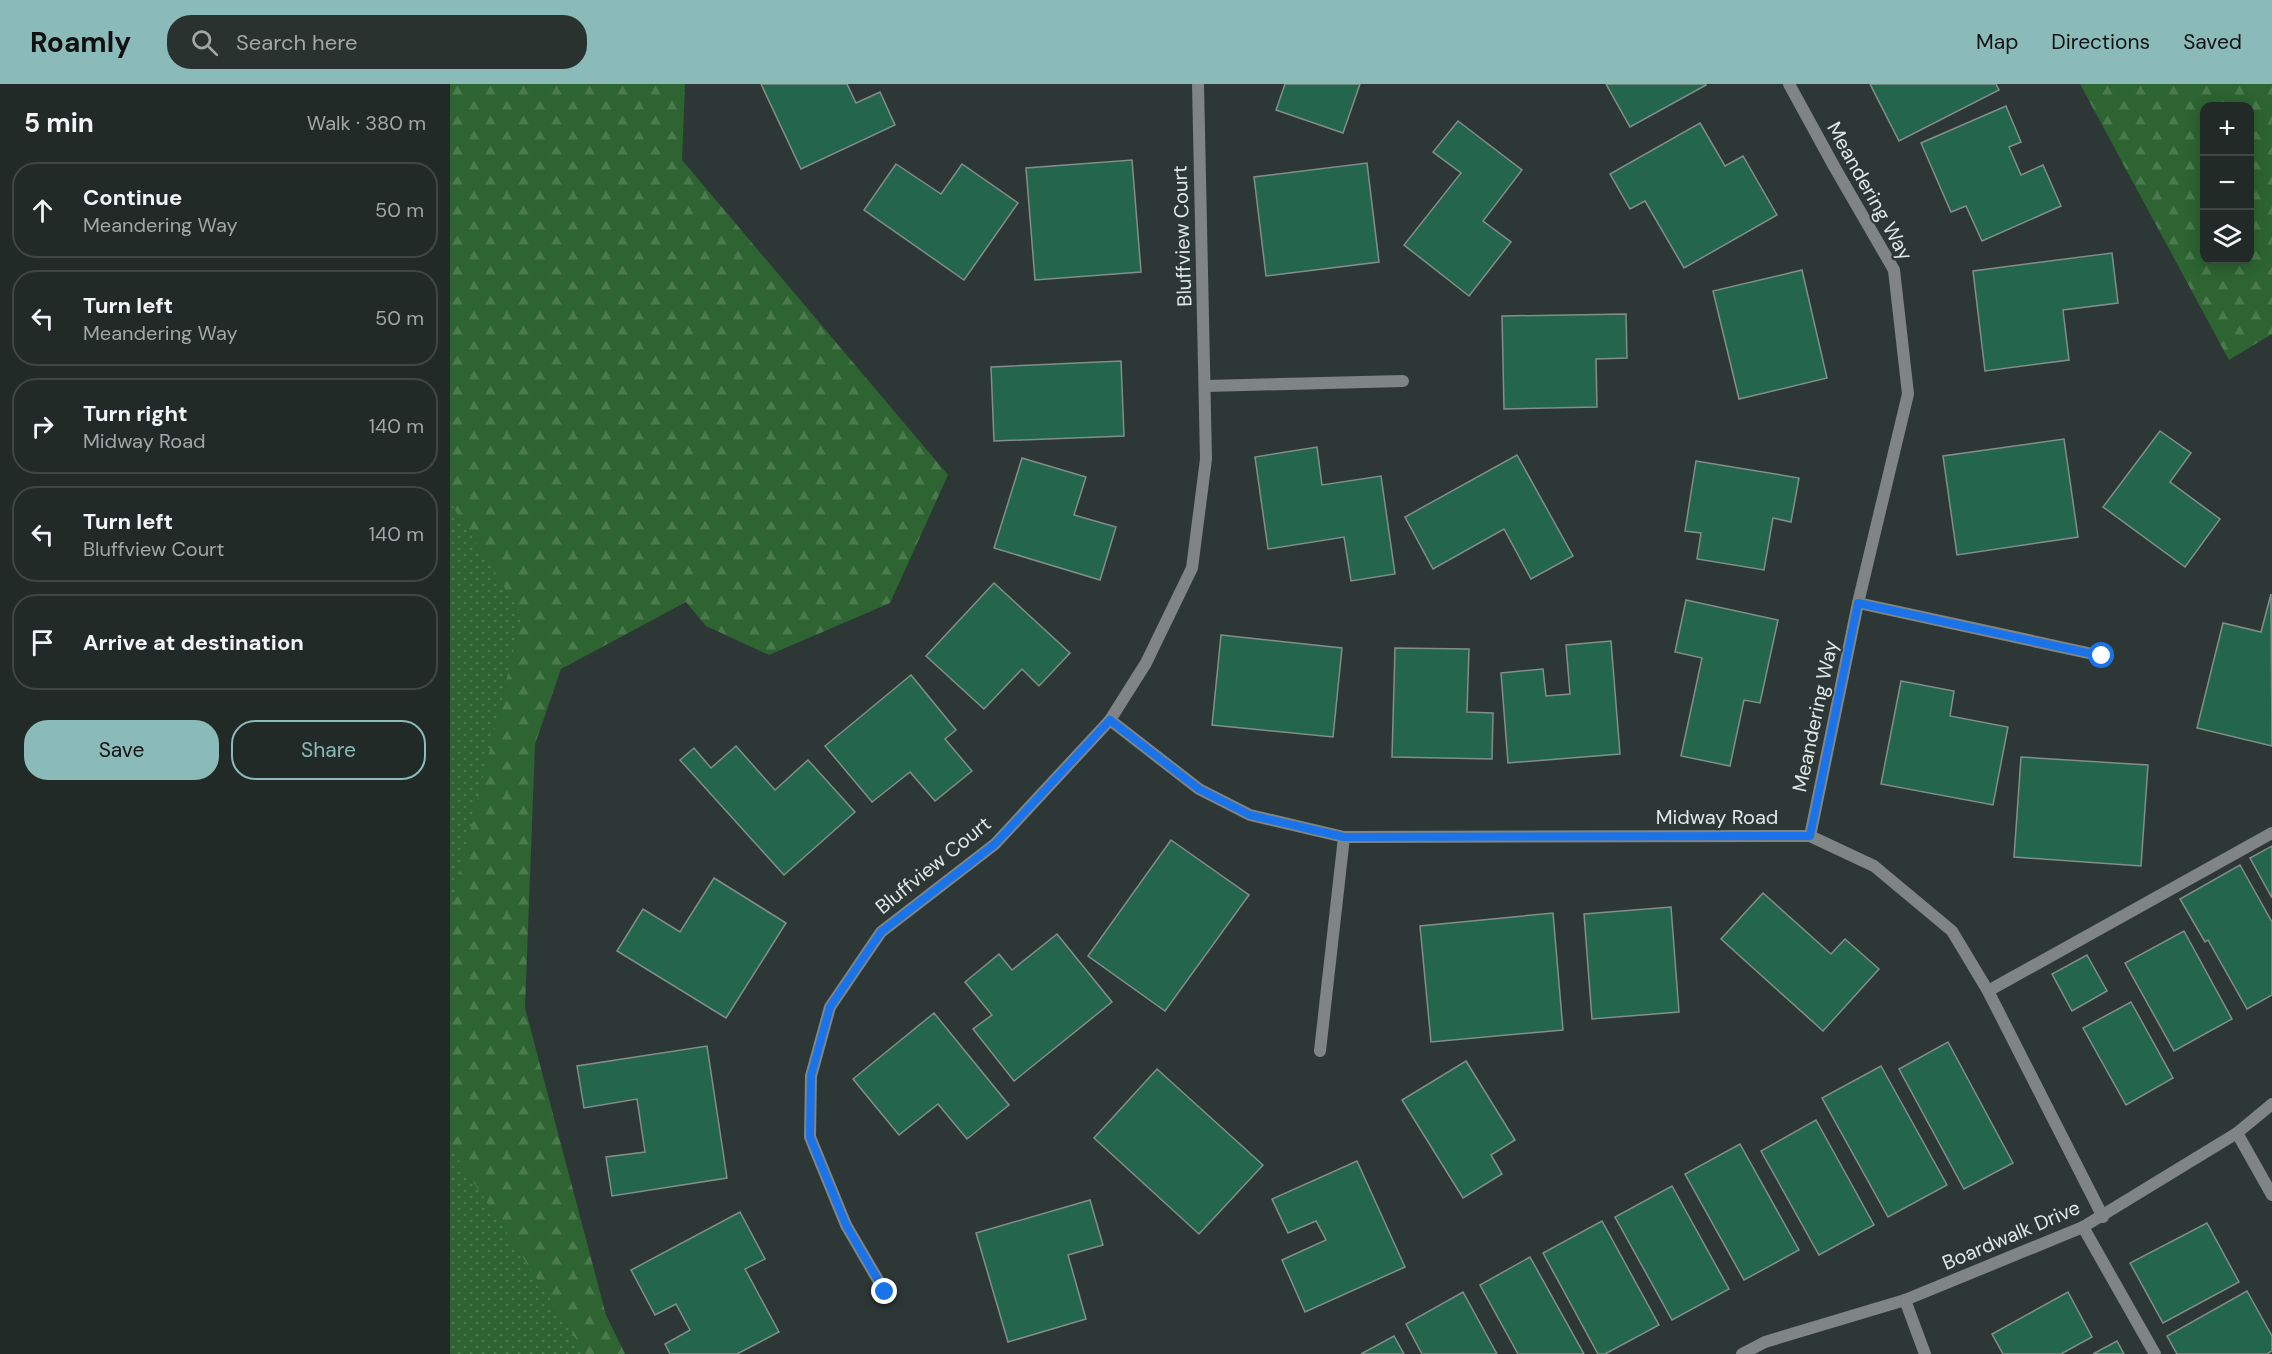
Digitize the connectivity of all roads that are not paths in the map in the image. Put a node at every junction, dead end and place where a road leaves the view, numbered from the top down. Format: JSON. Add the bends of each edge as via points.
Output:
{"nodes":[{"id":1,"x":1196,"y":84,"type":"edge"},
{"id":2,"x":1789,"y":84,"type":"edge"},
{"id":3,"x":1403,"y":381,"type":"dead end"},
{"id":4,"x":1206,"y":386,"type":"junction"},
{"id":5,"x":1858,"y":603,"type":"junction"},
{"id":6,"x":2102,"y":656,"type":"dead end"},
{"id":7,"x":1110,"y":720,"type":"junction"},
{"id":8,"x":2272,"y":833,"type":"edge"},
{"id":9,"x":1810,"y":836,"type":"junction"},
{"id":10,"x":1344,"y":837,"type":"junction"},
{"id":11,"x":1988,"y":991,"type":"junction"},
{"id":12,"x":1320,"y":1051,"type":"dead end"},
{"id":13,"x":2272,"y":1104,"type":"edge"},
{"id":14,"x":2237,"y":1133,"type":"junction"},
{"id":15,"x":2272,"y":1195,"type":"edge"},
{"id":16,"x":2103,"y":1217,"type":"junction"},
{"id":17,"x":2083,"y":1227,"type":"junction"},
{"id":18,"x":885,"y":1292,"type":"dead end"},
{"id":19,"x":1905,"y":1300,"type":"junction"},
{"id":20,"x":1742,"y":1354,"type":"edge"},
{"id":21,"x":1925,"y":1354,"type":"edge"},
{"id":22,"x":2155,"y":1354,"type":"edge"}],
"edges":[{"from":1,"to":4,"type":"street","name":"Bluffview Court"},
{"from":2,"to":5,"type":"street","name":"Meandering Way","via":[[1894,270],[1908,394]]},
{"from":3,"to":4,"type":"street"},
{"from":4,"to":7,"type":"street","name":"Bluffview Court","via":[[1206,459],[1192,568],[1146,663]]},
{"from":5,"to":6,"type":"street"},
{"from":5,"to":9,"type":"street","name":"Meandering Way"},
{"from":7,"to":10,"type":"street","name":"Midway Road","via":[[1199,789],[1250,815]]},
{"from":7,"to":18,"type":"street","name":"Bluffview Court","via":[[995,844],[881,932],[830,1007],[811,1076],[810,1137],[846,1225]]},
{"from":8,"to":11,"type":"street"},
{"from":9,"to":10,"type":"street","name":"Midway Road"},
{"from":9,"to":11,"type":"street","name":"Midway Road","via":[[1874,866],[1952,931]]},
{"from":10,"to":12,"type":"street"},
{"from":11,"to":16,"type":"street","name":"Midway Road"},
{"from":13,"to":14,"type":"street","name":"Boardwalk Drive"},
{"from":14,"to":15,"type":"street"},
{"from":14,"to":16,"type":"street","name":"Boardwalk Drive"},
{"from":16,"to":17,"type":"street","name":"Boardwalk Drive"},
{"from":17,"to":19,"type":"street","name":"Boardwalk Drive"},
{"from":17,"to":22,"type":"street"},
{"from":19,"to":20,"type":"street","name":"Boardwalk Drive","via":[[1765,1341]]},
{"from":19,"to":21,"type":"street"}]}
